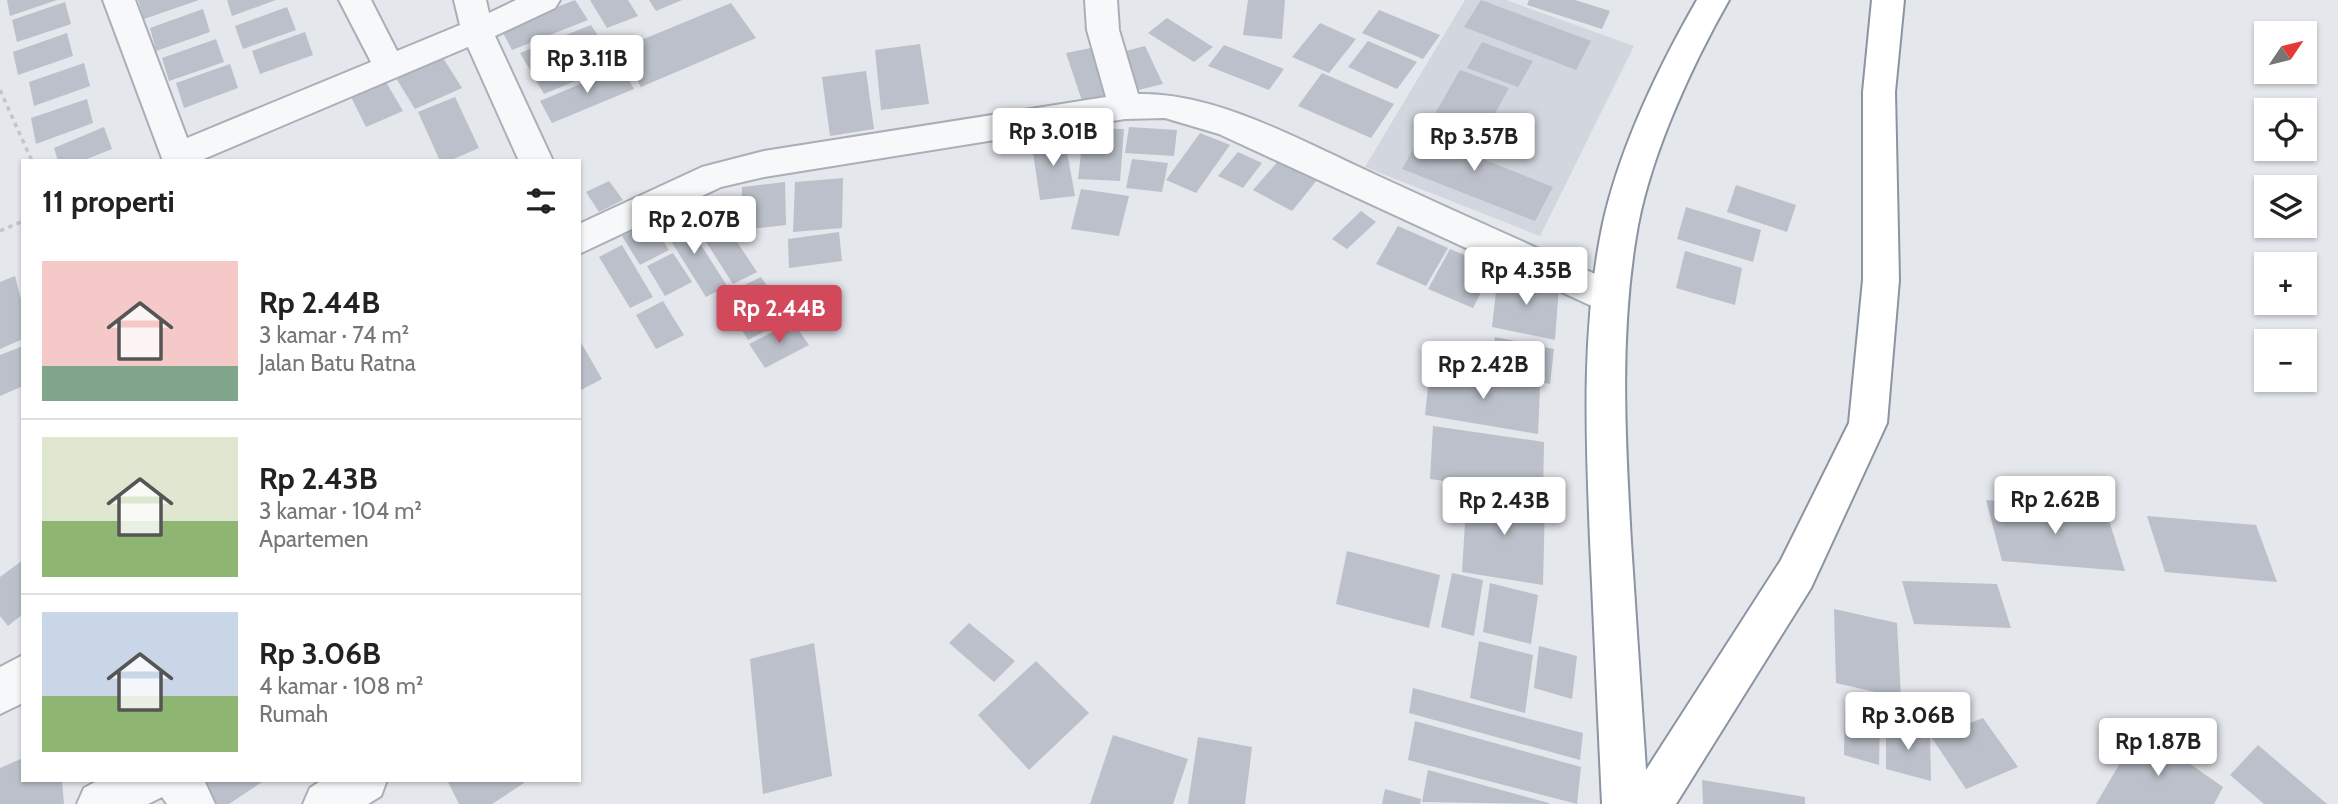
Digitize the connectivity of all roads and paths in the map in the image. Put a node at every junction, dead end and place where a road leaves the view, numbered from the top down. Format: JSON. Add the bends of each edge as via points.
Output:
{"nodes":[{"id":1,"x":118,"y":0,"type":"edge"},
{"id":2,"x":355,"y":0,"type":"edge"},
{"id":3,"x":544,"y":0,"type":"edge"},
{"id":4,"x":1101,"y":0,"type":"edge"},
{"id":5,"x":1713,"y":0,"type":"edge"},
{"id":6,"x":1888,"y":0,"type":"edge"},
{"id":7,"x":473,"y":15,"type":"edge"},
{"id":8,"x":389,"y":66,"type":"junction"},
{"id":9,"x":0,"y":90,"type":"edge"},
{"id":10,"x":1125,"y":107,"type":"junction"},
{"id":11,"x":31,"y":159,"type":"edge"},
{"id":12,"x":171,"y":159,"type":"edge"},
{"id":13,"x":535,"y":159,"type":"edge"},
{"id":14,"x":21,"y":222,"type":"edge"},
{"id":15,"x":0,"y":231,"type":"edge"},
{"id":16,"x":581,"y":239,"type":"edge"},
{"id":17,"x":1609,"y":297,"type":"junction"},
{"id":18,"x":21,"y":677,"type":"edge"},
{"id":19,"x":0,"y":692,"type":"edge"},
{"id":20,"x":144,"y":782,"type":"edge"},
{"id":21,"x":179,"y":782,"type":"edge"},
{"id":22,"x":362,"y":782,"type":"edge"},
{"id":23,"x":100,"y":804,"type":"edge"},
{"id":24,"x":192,"y":804,"type":"edge"},
{"id":25,"x":326,"y":804,"type":"edge"},
{"id":26,"x":1625,"y":804,"type":"edge"},
{"id":27,"x":1650,"y":804,"type":"edge"}],
"edges":[{"from":1,"to":12,"type":"street"},
{"from":2,"to":8,"type":"street"},
{"from":3,"to":7,"type":"street"},
{"from":4,"to":10,"type":"street","via":[[1103,30]]},
{"from":5,"to":17,"type":"highway","via":[[1681,56],[1634,175]]},
{"from":6,"to":27,"type":"highway","via":[[1879,92],[1881,280],[1868,423],[1796,574]]},
{"from":7,"to":8,"type":"street"},
{"from":7,"to":13,"type":"street"},
{"from":8,"to":12,"type":"street"},
{"from":9,"to":11,"type":"path"},
{"from":10,"to":16,"type":"street","via":[[764,164],[714,176]]},
{"from":10,"to":17,"type":"street","via":[[1165,106],[1229,124]]},
{"from":14,"to":15,"type":"path"},
{"from":17,"to":26,"type":"highway","via":[[1605,432]]},
{"from":18,"to":19,"type":"street"},
{"from":20,"to":23,"type":"street"},
{"from":21,"to":24,"type":"street"},
{"from":22,"to":25,"type":"street"}]}
